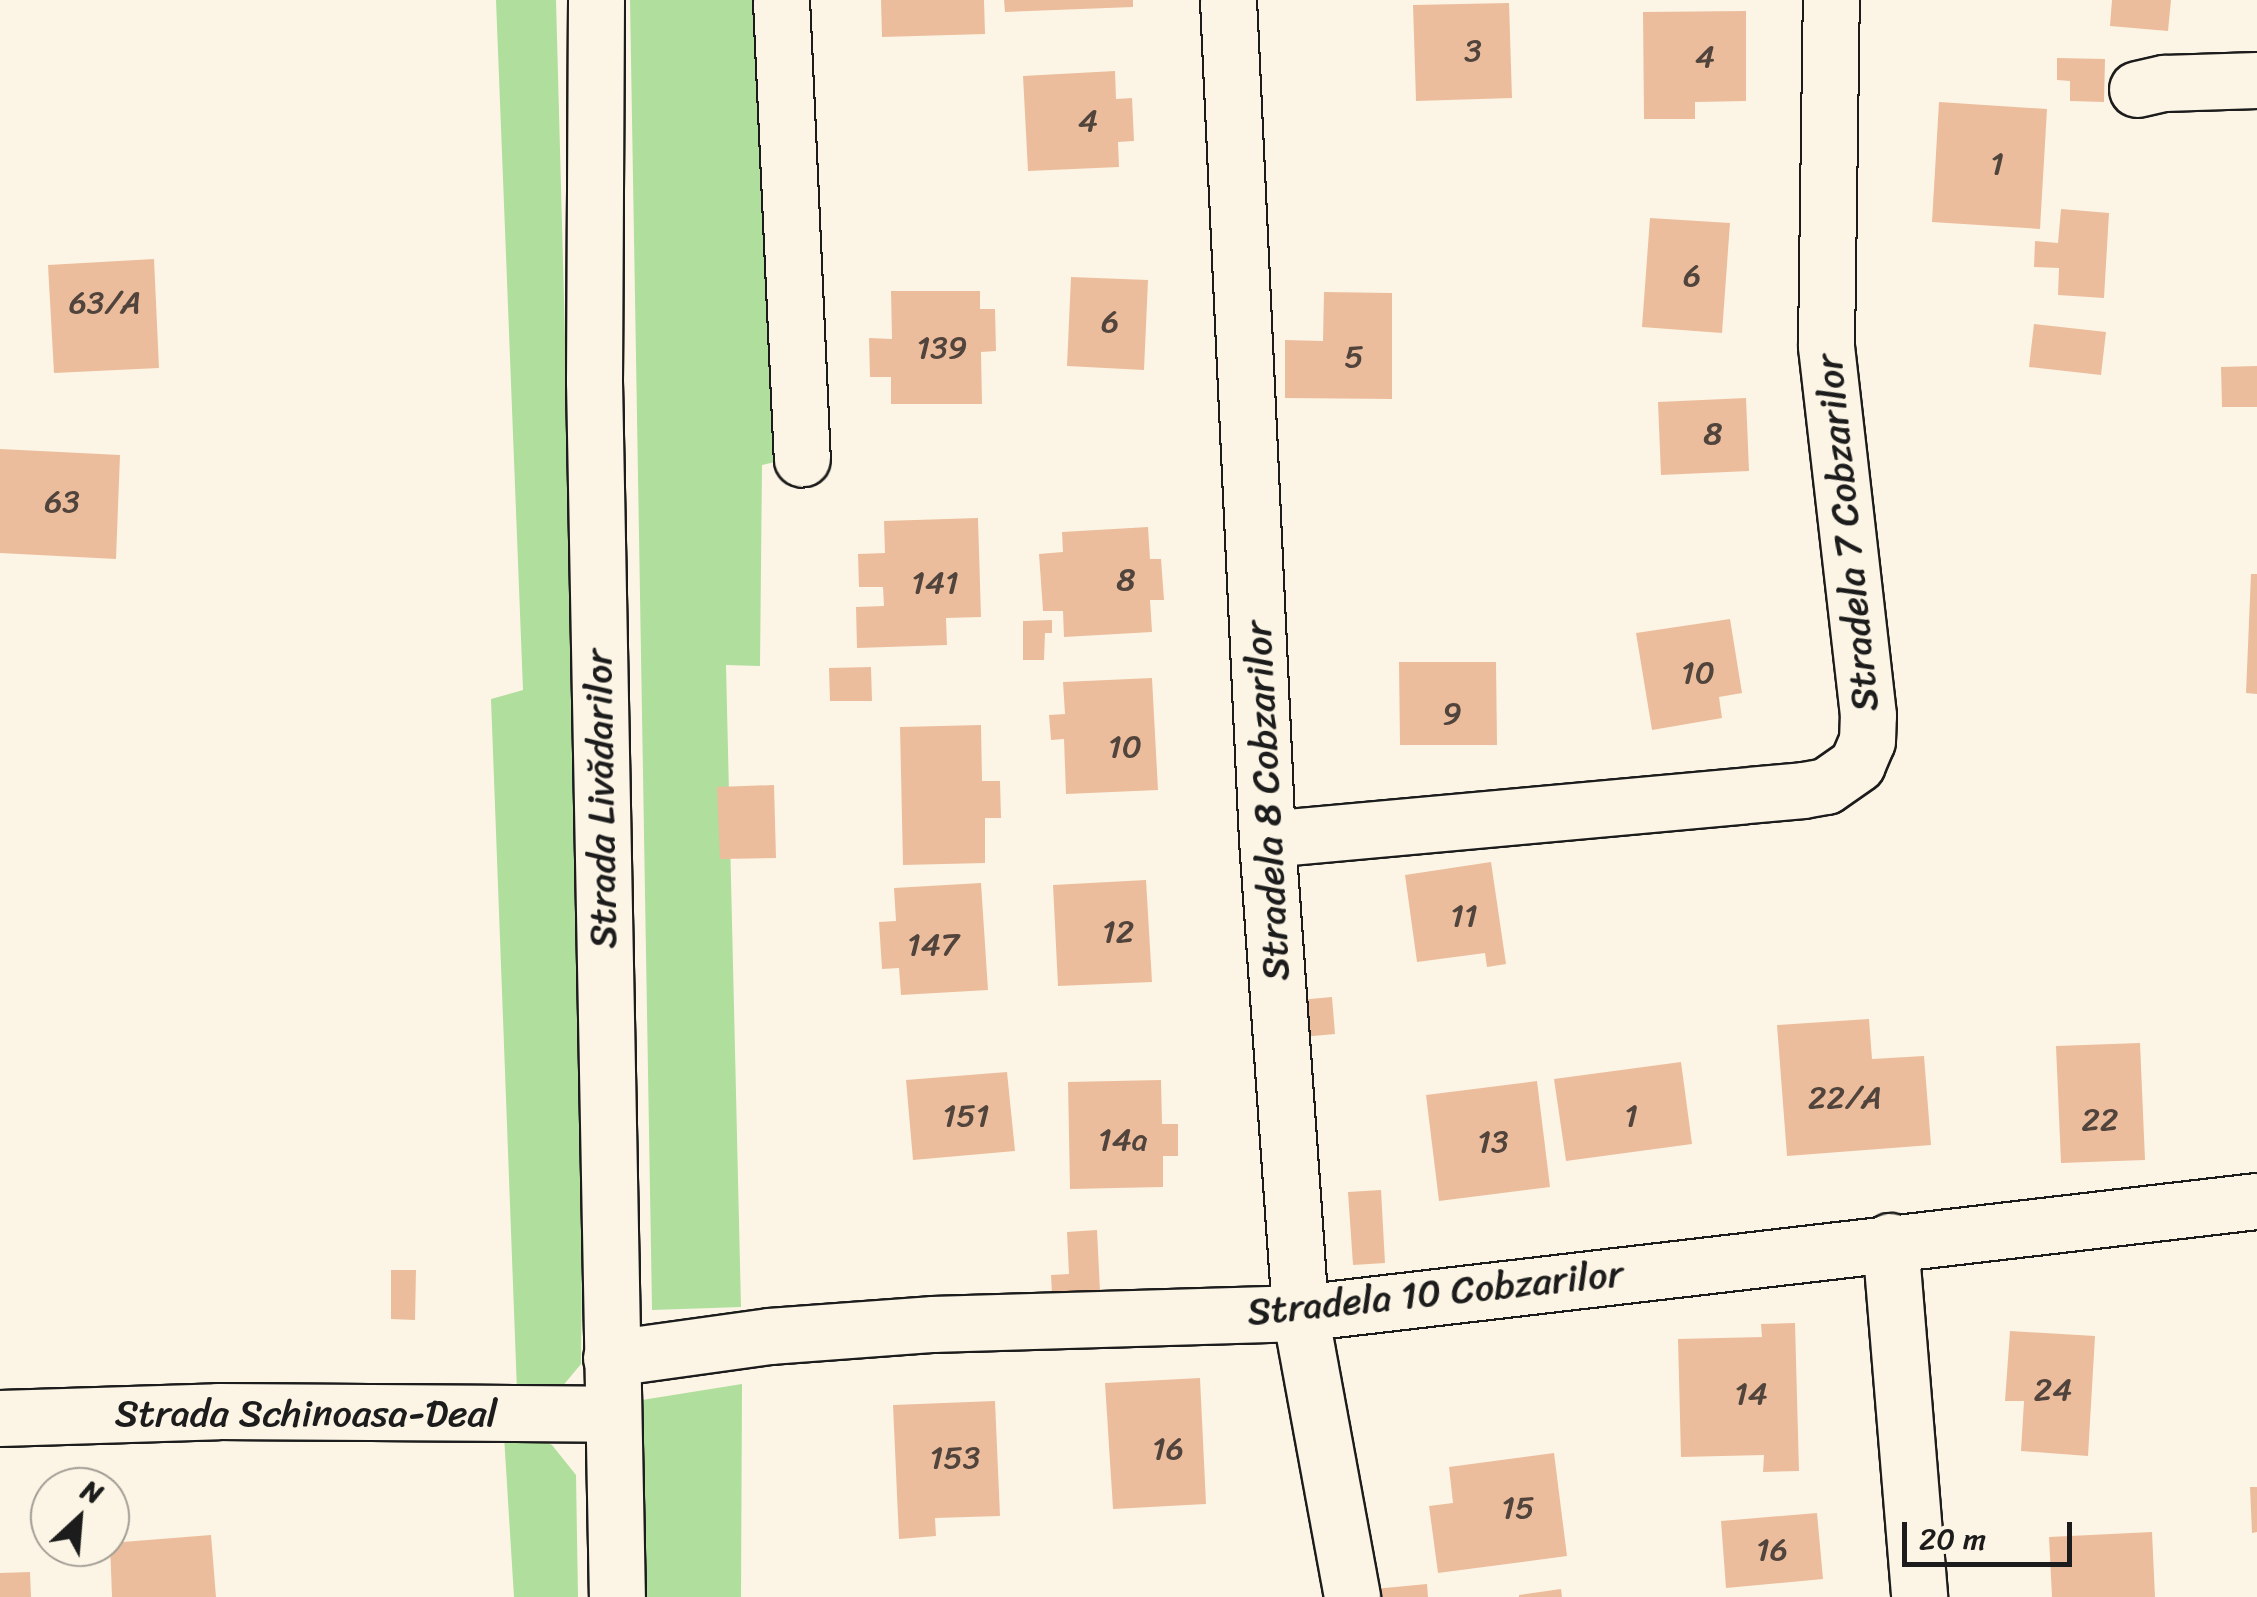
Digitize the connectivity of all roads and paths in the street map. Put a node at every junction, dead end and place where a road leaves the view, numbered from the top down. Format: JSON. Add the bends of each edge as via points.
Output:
{"nodes":[{"id":1,"x":596,"y":0,"type":"edge"},
{"id":2,"x":781,"y":0,"type":"edge"},
{"id":3,"x":1228,"y":0,"type":"edge"},
{"id":4,"x":1831,"y":0,"type":"edge"},
{"id":5,"x":2257,"y":80,"type":"edge"},
{"id":6,"x":2137,"y":89,"type":"dead end"},
{"id":7,"x":802,"y":459,"type":"dead end"},
{"id":8,"x":1268,"y":838,"type":"junction"},
{"id":9,"x":2257,"y":1201,"type":"edge"},
{"id":10,"x":1890,"y":1241,"type":"junction"},
{"id":11,"x":1300,"y":1313,"type":"junction"},
{"id":12,"x":611,"y":1358,"type":"junction"},
{"id":13,"x":612,"y":1414,"type":"junction"},
{"id":14,"x":0,"y":1418,"type":"edge"},
{"id":15,"x":616,"y":1597,"type":"edge"},
{"id":16,"x":1352,"y":1597,"type":"edge"},
{"id":17,"x":1918,"y":1597,"type":"edge"}],
"edges":[{"from":1,"to":12,"type":"street","name":"Strada Livădarilor","via":[[594,381]]},
{"from":2,"to":7,"type":"street"},
{"from":3,"to":8,"type":"street","name":"Stradela 8 Cobzarilor"},
{"from":4,"to":8,"type":"street","name":"Stradela 7 Cobzarilor","via":[[1826,345],[1868,714],[1857,764],[1826,786],[1803,790]]},
{"from":5,"to":6,"type":"street"},
{"from":8,"to":11,"type":"street","name":"Stradela 8 Cobzarilor"},
{"from":9,"to":10,"type":"street","name":"Stradela 10 Cobzarilor"},
{"from":10,"to":11,"type":"street","name":"Stradela 10 Cobzarilor"},
{"from":10,"to":17,"type":"street"},
{"from":11,"to":12,"type":"street","name":"Stradela 10 Cobzarilor","via":[[934,1324],[769,1336]]},
{"from":11,"to":16,"type":"street","name":"Stradela 8 Cobzarilor"},
{"from":12,"to":13,"type":"street","name":"Strada Livădarilor"},
{"from":13,"to":14,"type":"street","name":"Strada Schinoasa-Deal","via":[[218,1411]]},
{"from":13,"to":15,"type":"street","name":"Strada Livădarilor"}]}
